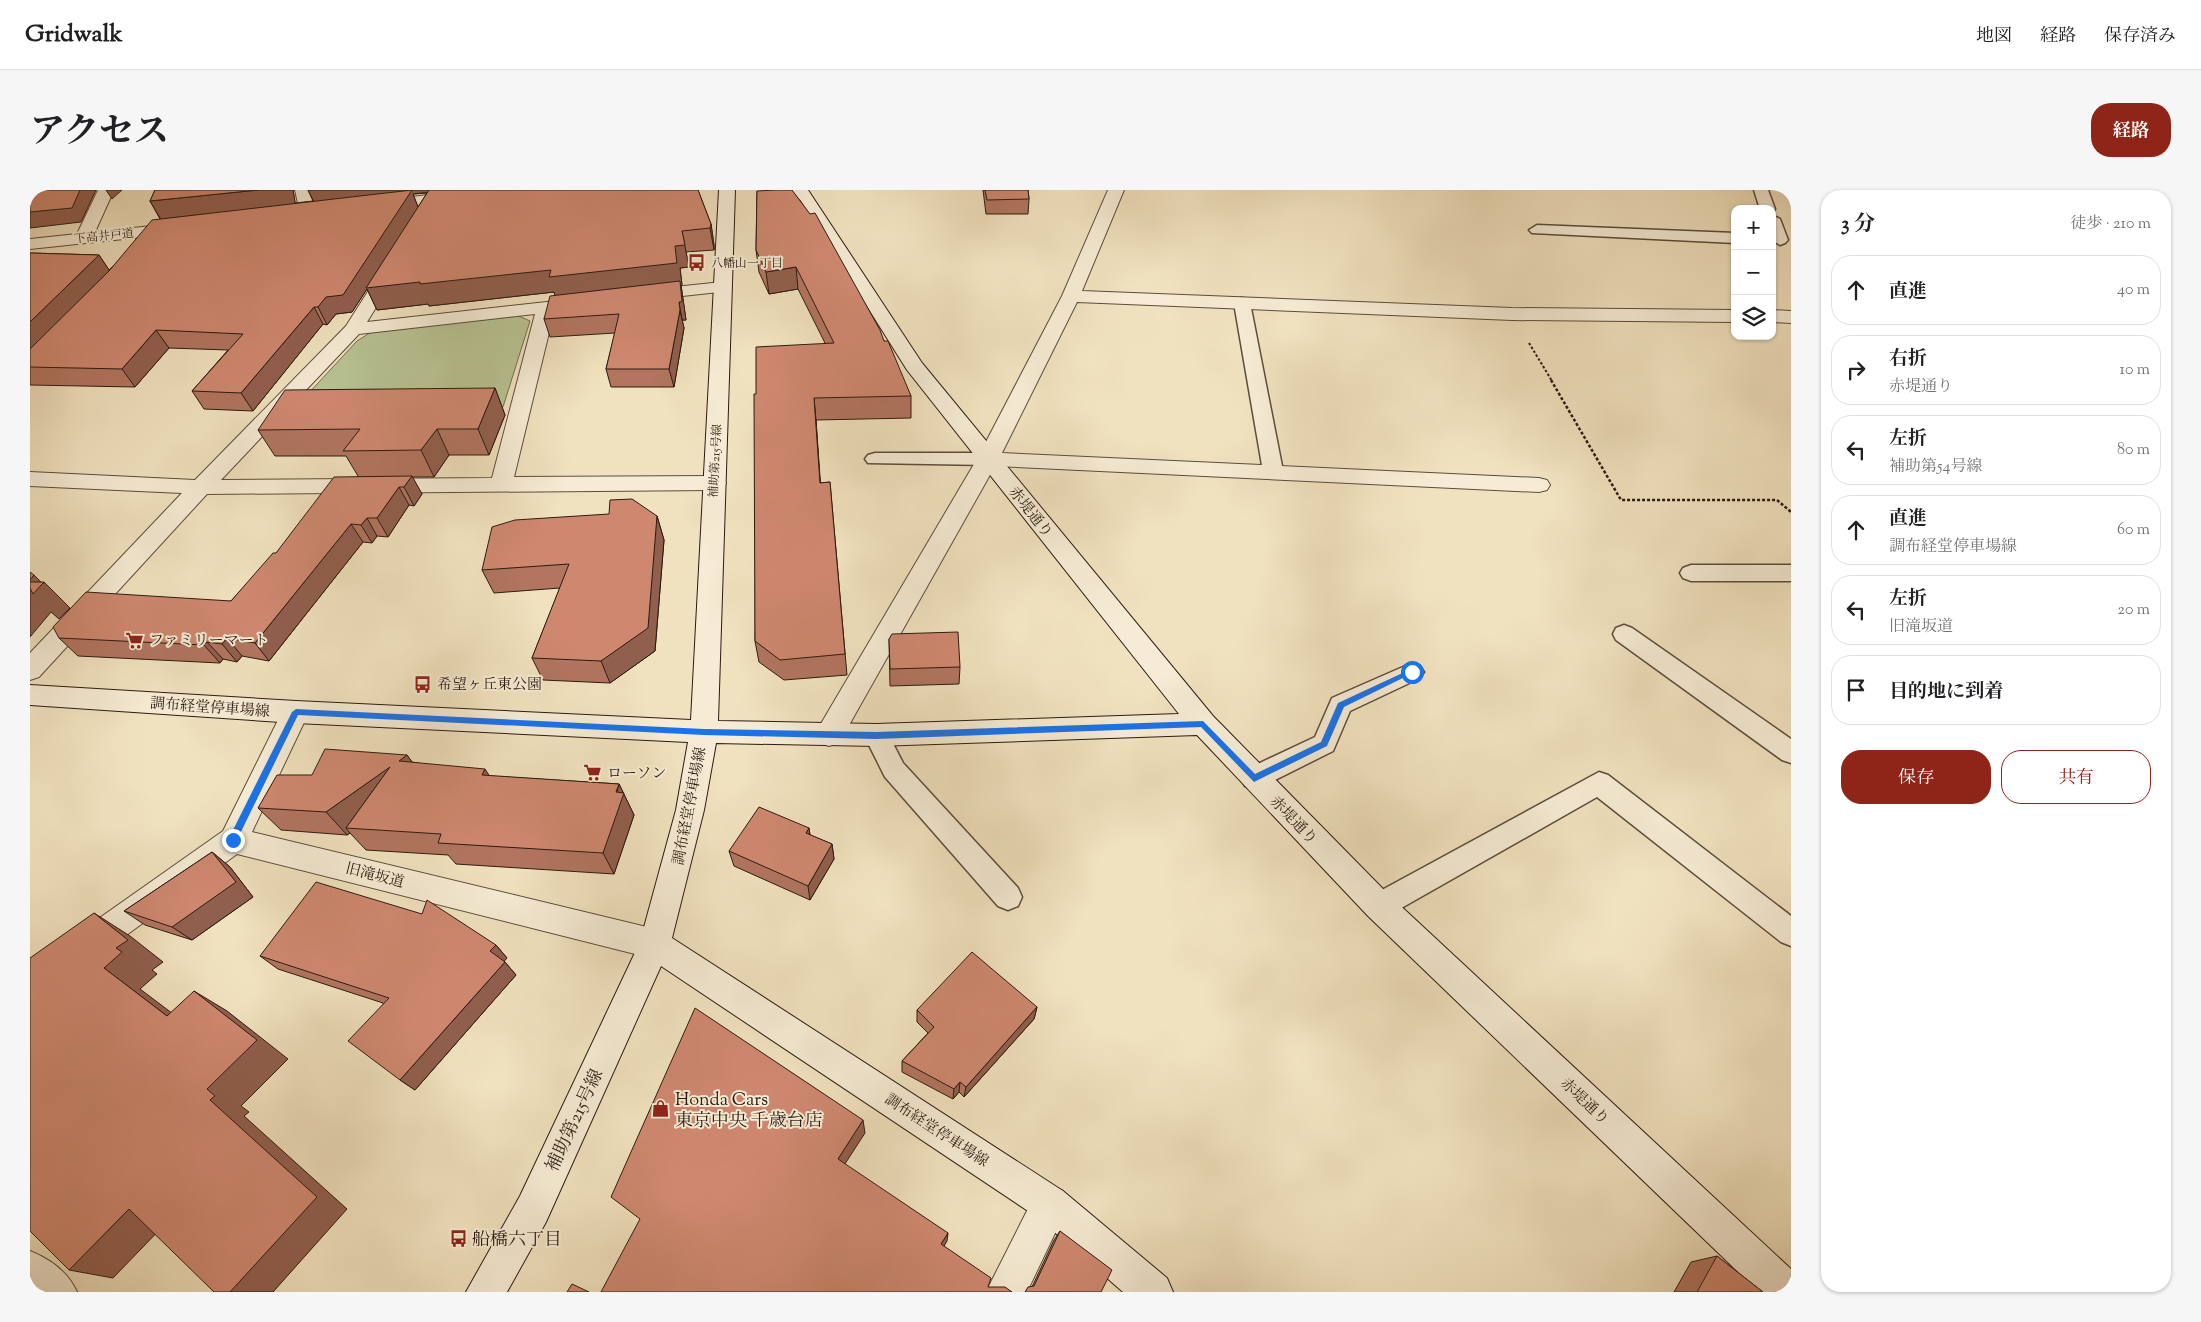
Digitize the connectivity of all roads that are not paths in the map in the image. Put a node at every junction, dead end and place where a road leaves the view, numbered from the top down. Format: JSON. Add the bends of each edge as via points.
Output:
{"nodes":[{"id":1,"x":106,"y":190,"type":"edge"},
{"id":2,"x":302,"y":190,"type":"edge"},
{"id":3,"x":506,"y":190,"type":"edge"},
{"id":4,"x":727,"y":190,"type":"edge"},
{"id":5,"x":800,"y":190,"type":"edge"},
{"id":6,"x":1116,"y":190,"type":"edge"},
{"id":7,"x":1761,"y":190,"type":"edge"},
{"id":8,"x":434,"y":199,"type":"junction"},
{"id":9,"x":1767,"y":205,"type":"edge"},
{"id":10,"x":366,"y":207,"type":"edge"},
{"id":11,"x":327,"y":212,"type":"edge"},
{"id":12,"x":307,"y":214,"type":"junction"},
{"id":13,"x":424,"y":215,"type":"edge"},
{"id":14,"x":288,"y":216,"type":"edge"},
{"id":15,"x":194,"y":227,"type":"edge"},
{"id":16,"x":1776,"y":228,"type":"edge"},
{"id":17,"x":1537,"y":230,"type":"dead end"},
{"id":18,"x":156,"y":231,"type":"junction"},
{"id":19,"x":84,"y":238,"type":"junction"},
{"id":20,"x":1731,"y":238,"type":"edge"},
{"id":21,"x":1781,"y":240,"type":"edge"},
{"id":22,"x":30,"y":244,"type":"edge"},
{"id":23,"x":142,"y":249,"type":"edge"},
{"id":24,"x":398,"y":256,"type":"edge"},
{"id":25,"x":722,"y":286,"type":"junction"},
{"id":26,"x":1071,"y":296,"type":"junction"},
{"id":27,"x":630,"y":297,"type":"edge"},
{"id":28,"x":602,"y":300,"type":"edge"},
{"id":29,"x":1242,"y":303,"type":"junction"},
{"id":30,"x":546,"y":307,"type":"junction"},
{"id":31,"x":1731,"y":316,"type":"edge"},
{"id":32,"x":1776,"y":316,"type":"edge"},
{"id":33,"x":1791,"y":317,"type":"edge"},
{"id":34,"x":353,"y":328,"type":"junction"},
{"id":35,"x":875,"y":459,"type":"dead end"},
{"id":36,"x":988,"y":459,"type":"junction"},
{"id":37,"x":1273,"y":471,"type":"junction"},
{"id":38,"x":30,"y":479,"type":"edge"},
{"id":39,"x":715,"y":483,"type":"junction"},
{"id":40,"x":501,"y":484,"type":"junction"},
{"id":41,"x":1539,"y":485,"type":"dead end"},
{"id":42,"x":201,"y":487,"type":"junction"},
{"id":43,"x":1691,"y":573,"type":"dead end"},
{"id":44,"x":1791,"y":573,"type":"edge"},
{"id":45,"x":1624,"y":634,"type":"dead end"},
{"id":46,"x":30,"y":670,"type":"edge"},
{"id":47,"x":1412,"y":672,"type":"dead end"},
{"id":48,"x":30,"y":695,"type":"edge"},
{"id":49,"x":296,"y":712,"type":"junction"},
{"id":50,"x":1203,"y":724,"type":"junction"},
{"id":51,"x":704,"y":732,"type":"junction"},
{"id":52,"x":829,"y":735,"type":"junction"},
{"id":53,"x":876,"y":736,"type":"junction"},
{"id":54,"x":1791,"y":753,"type":"edge"},
{"id":55,"x":1254,"y":778,"type":"junction"},
{"id":56,"x":233,"y":840,"type":"junction"},
{"id":57,"x":1008,"y":897,"type":"dead end"},
{"id":58,"x":1379,"y":906,"type":"junction"},
{"id":59,"x":1791,"y":934,"type":"edge"},
{"id":60,"x":655,"y":944,"type":"junction"},
{"id":61,"x":30,"y":986,"type":"edge"},
{"id":62,"x":1050,"y":1204,"type":"junction"},
{"id":63,"x":30,"y":1270,"type":"edge"},
{"id":64,"x":58,"y":1292,"type":"edge"},
{"id":65,"x":486,"y":1292,"type":"edge"},
{"id":66,"x":1006,"y":1292,"type":"edge"},
{"id":67,"x":1153,"y":1292,"type":"edge"},
{"id":68,"x":1787,"y":1292,"type":"edge"}],
"edges":[{"from":1,"to":19,"type":"street"},
{"from":2,"to":12,"type":"street"},
{"from":3,"to":8,"type":"street"},
{"from":4,"to":25,"type":"street","name":"補助第215号線"},
{"from":5,"to":36,"type":"street","name":"赤堤通り","via":[[914,366]]},
{"from":6,"to":26,"type":"street"},
{"from":7,"to":9,"type":"lane"},
{"from":8,"to":10,"type":"street"},
{"from":8,"to":13,"type":"street"},
{"from":11,"to":12,"type":"street"},
{"from":12,"to":14,"type":"street"},
{"from":15,"to":18,"type":"street","name":"下高井戸道"},
{"from":16,"to":21,"type":"lane"},
{"from":17,"to":20,"type":"lane"},
{"from":18,"to":19,"type":"street","name":"下高井戸道"},
{"from":18,"to":23,"type":"street"},
{"from":19,"to":22,"type":"street","name":"下高井戸道"},
{"from":24,"to":34,"type":"street"},
{"from":25,"to":27,"type":"street"},
{"from":25,"to":39,"type":"street","name":"補助第215号線"},
{"from":26,"to":29,"type":"street"},
{"from":26,"to":36,"type":"street"},
{"from":28,"to":30,"type":"street"},
{"from":29,"to":31,"type":"street","via":[[1512,314]]},
{"from":29,"to":37,"type":"lane"},
{"from":30,"to":34,"type":"street"},
{"from":30,"to":40,"type":"street"},
{"from":32,"to":33,"type":"street"},
{"from":34,"to":42,"type":"street"},
{"from":35,"to":36,"type":"lane"},
{"from":36,"to":37,"type":"street"},
{"from":36,"to":50,"type":"street","name":"赤堤通り"},
{"from":36,"to":52,"type":"street"},
{"from":37,"to":41,"type":"street"},
{"from":38,"to":42,"type":"street"},
{"from":39,"to":40,"type":"street"},
{"from":39,"to":51,"type":"street","name":"補助第215号線"},
{"from":40,"to":42,"type":"street"},
{"from":42,"to":46,"type":"street"},
{"from":43,"to":44,"type":"lane"},
{"from":45,"to":54,"type":"lane"},
{"from":47,"to":55,"type":"lane","via":[[1341,705],[1324,744]]},
{"from":48,"to":49,"type":"street","name":"調布経堂停車場線"},
{"from":49,"to":51,"type":"street","name":"調布経堂停車場線"},
{"from":49,"to":56,"type":"street"},
{"from":50,"to":53,"type":"street"},
{"from":50,"to":55,"type":"street","name":"赤堤通り"},
{"from":51,"to":52,"type":"street"},
{"from":51,"to":60,"type":"street","name":"調布経堂停車場線","via":[[690,810]]},
{"from":52,"to":53,"type":"street"},
{"from":53,"to":57,"type":"lane","via":[[894,770]]},
{"from":55,"to":58,"type":"street","name":"赤堤通り"},
{"from":56,"to":60,"type":"street","name":"旧滝坂道"},
{"from":56,"to":61,"type":"street"},
{"from":58,"to":59,"type":"lane","via":[[1599,783]]},
{"from":58,"to":68,"type":"street","name":"赤堤通り"},
{"from":60,"to":62,"type":"street","name":"調布経堂停車場線"},
{"from":60,"to":65,"type":"street","name":"補助第215号線","via":[[533,1209]]},
{"from":62,"to":66,"type":"street"},
{"from":62,"to":67,"type":"street","name":"調布経堂停車場線"},
{"from":63,"to":64,"type":"street"}]}
